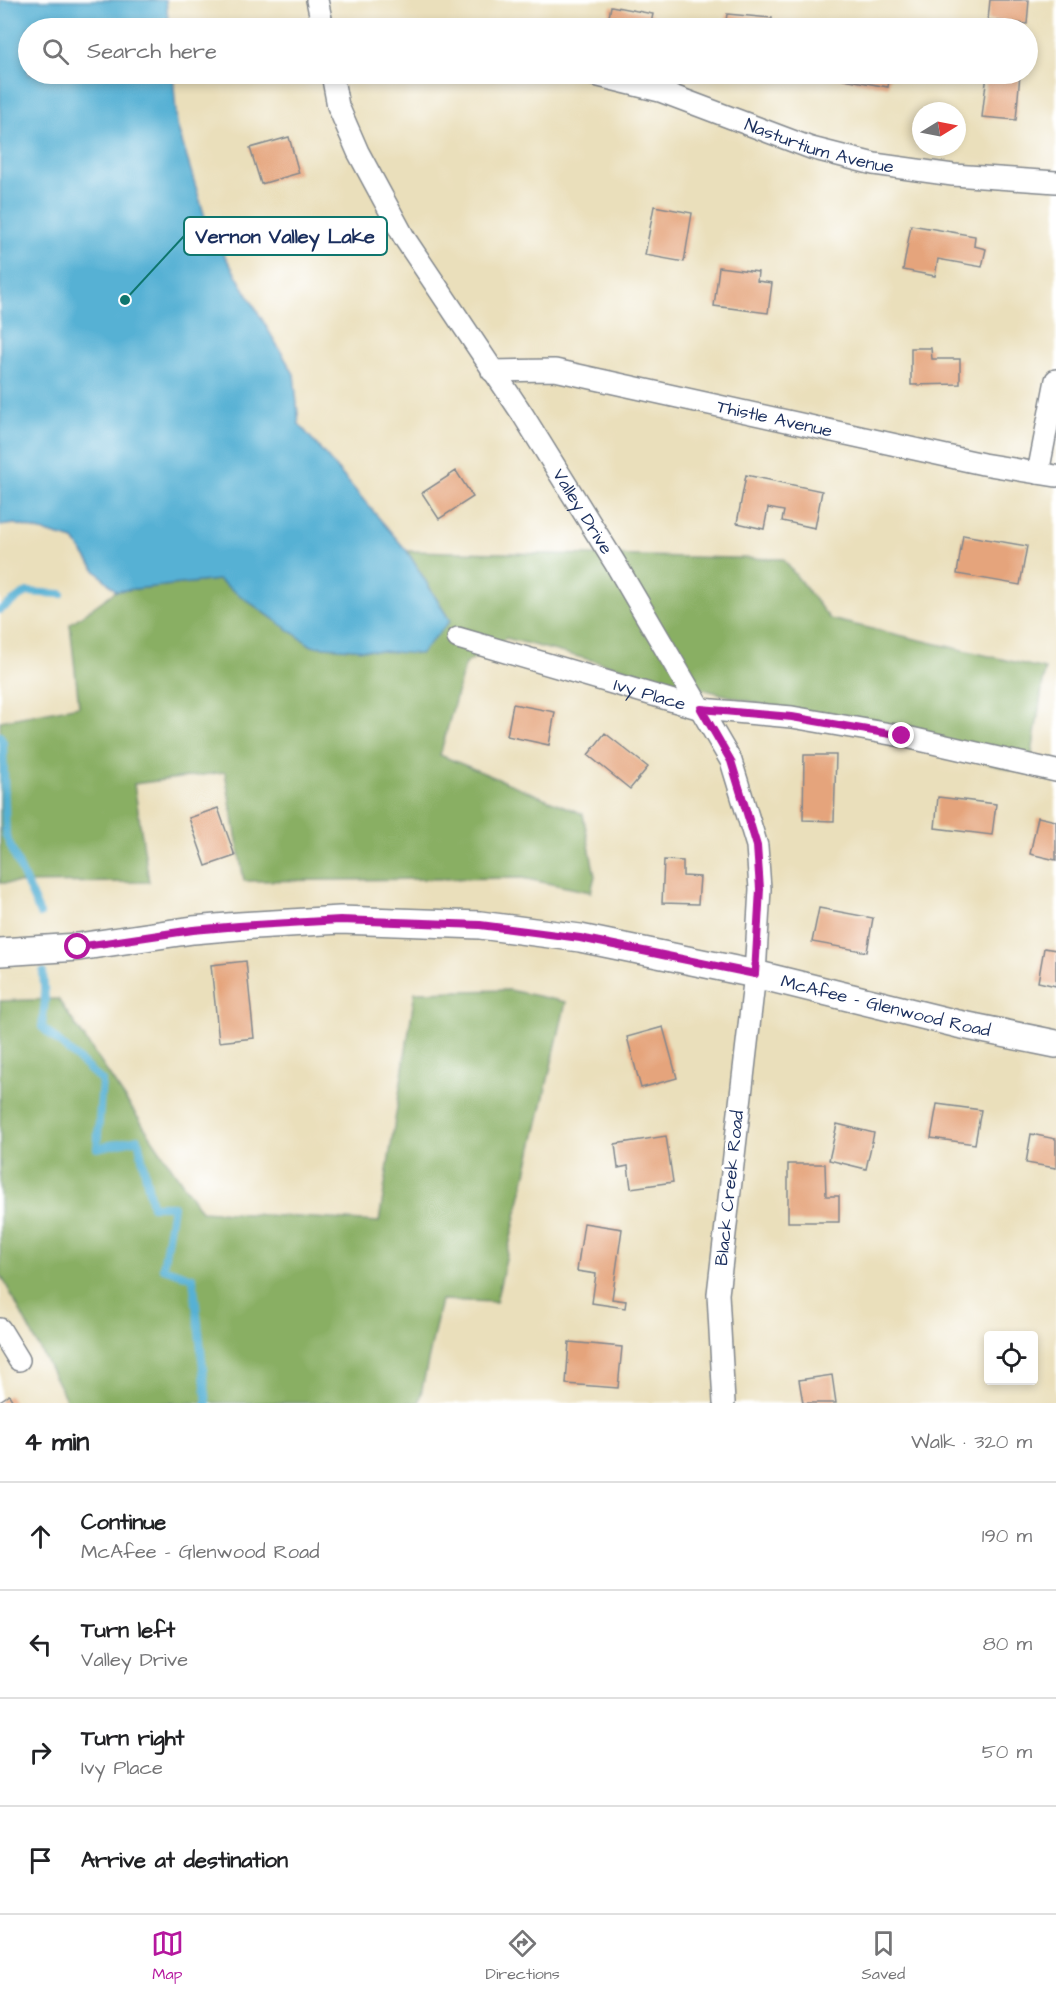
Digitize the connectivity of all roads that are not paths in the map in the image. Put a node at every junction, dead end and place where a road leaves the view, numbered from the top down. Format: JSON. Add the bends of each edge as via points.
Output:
{"nodes":[{"id":1,"x":317,"y":0,"type":"edge"},
{"id":2,"x":321,"y":18,"type":"edge"},
{"id":3,"x":334,"y":84,"type":"edge"},
{"id":4,"x":632,"y":84,"type":"edge"},
{"id":5,"x":1056,"y":182,"type":"edge"},
{"id":6,"x":492,"y":370,"type":"junction"},
{"id":7,"x":1056,"y":380,"type":"edge"},
{"id":8,"x":1047,"y":474,"type":"edge"},
{"id":9,"x":458,"y":638,"type":"dead end"},
{"id":10,"x":701,"y":709,"type":"junction"},
{"id":11,"x":1056,"y":771,"type":"edge"},
{"id":12,"x":0,"y":952,"type":"edge"},
{"id":13,"x":755,"y":974,"type":"junction"},
{"id":14,"x":1056,"y":1044,"type":"edge"},
{"id":15,"x":0,"y":1329,"type":"edge"},
{"id":16,"x":19,"y":1360,"type":"dead end"},
{"id":17,"x":724,"y":1403,"type":"edge"}],
"edges":[{"from":1,"to":2,"type":"street"},
{"from":3,"to":6,"type":"street","name":"Valley Drive","via":[[338,106],[358,152],[405,239]]},
{"from":4,"to":5,"type":"street","name":"Nasturtium Avenue","via":[[811,148],[874,164],[953,175]]},
{"from":6,"to":8,"type":"street","name":"Thistle Avenue","via":[[555,370],[983,464]]},
{"from":6,"to":10,"type":"street","name":"Valley Drive","via":[[615,563]]},
{"from":7,"to":8,"type":"street"},
{"from":9,"to":10,"type":"street","name":"Ivy Place"},
{"from":10,"to":11,"type":"street","name":"Ivy Place","via":[[792,717],[891,734]]},
{"from":10,"to":13,"type":"street","name":"Valley Drive","via":[[731,761],[757,846],[760,889]]},
{"from":12,"to":13,"type":"street","name":"McAfee - Glenwood Road","via":[[78,947],[193,930],[340,920],[480,925],[580,938]]},
{"from":13,"to":14,"type":"street","name":"McAfee - Glenwood Road"},
{"from":13,"to":17,"type":"street","name":"Black Creek Road","via":[[718,1294]]},
{"from":15,"to":16,"type":"street"}]}
